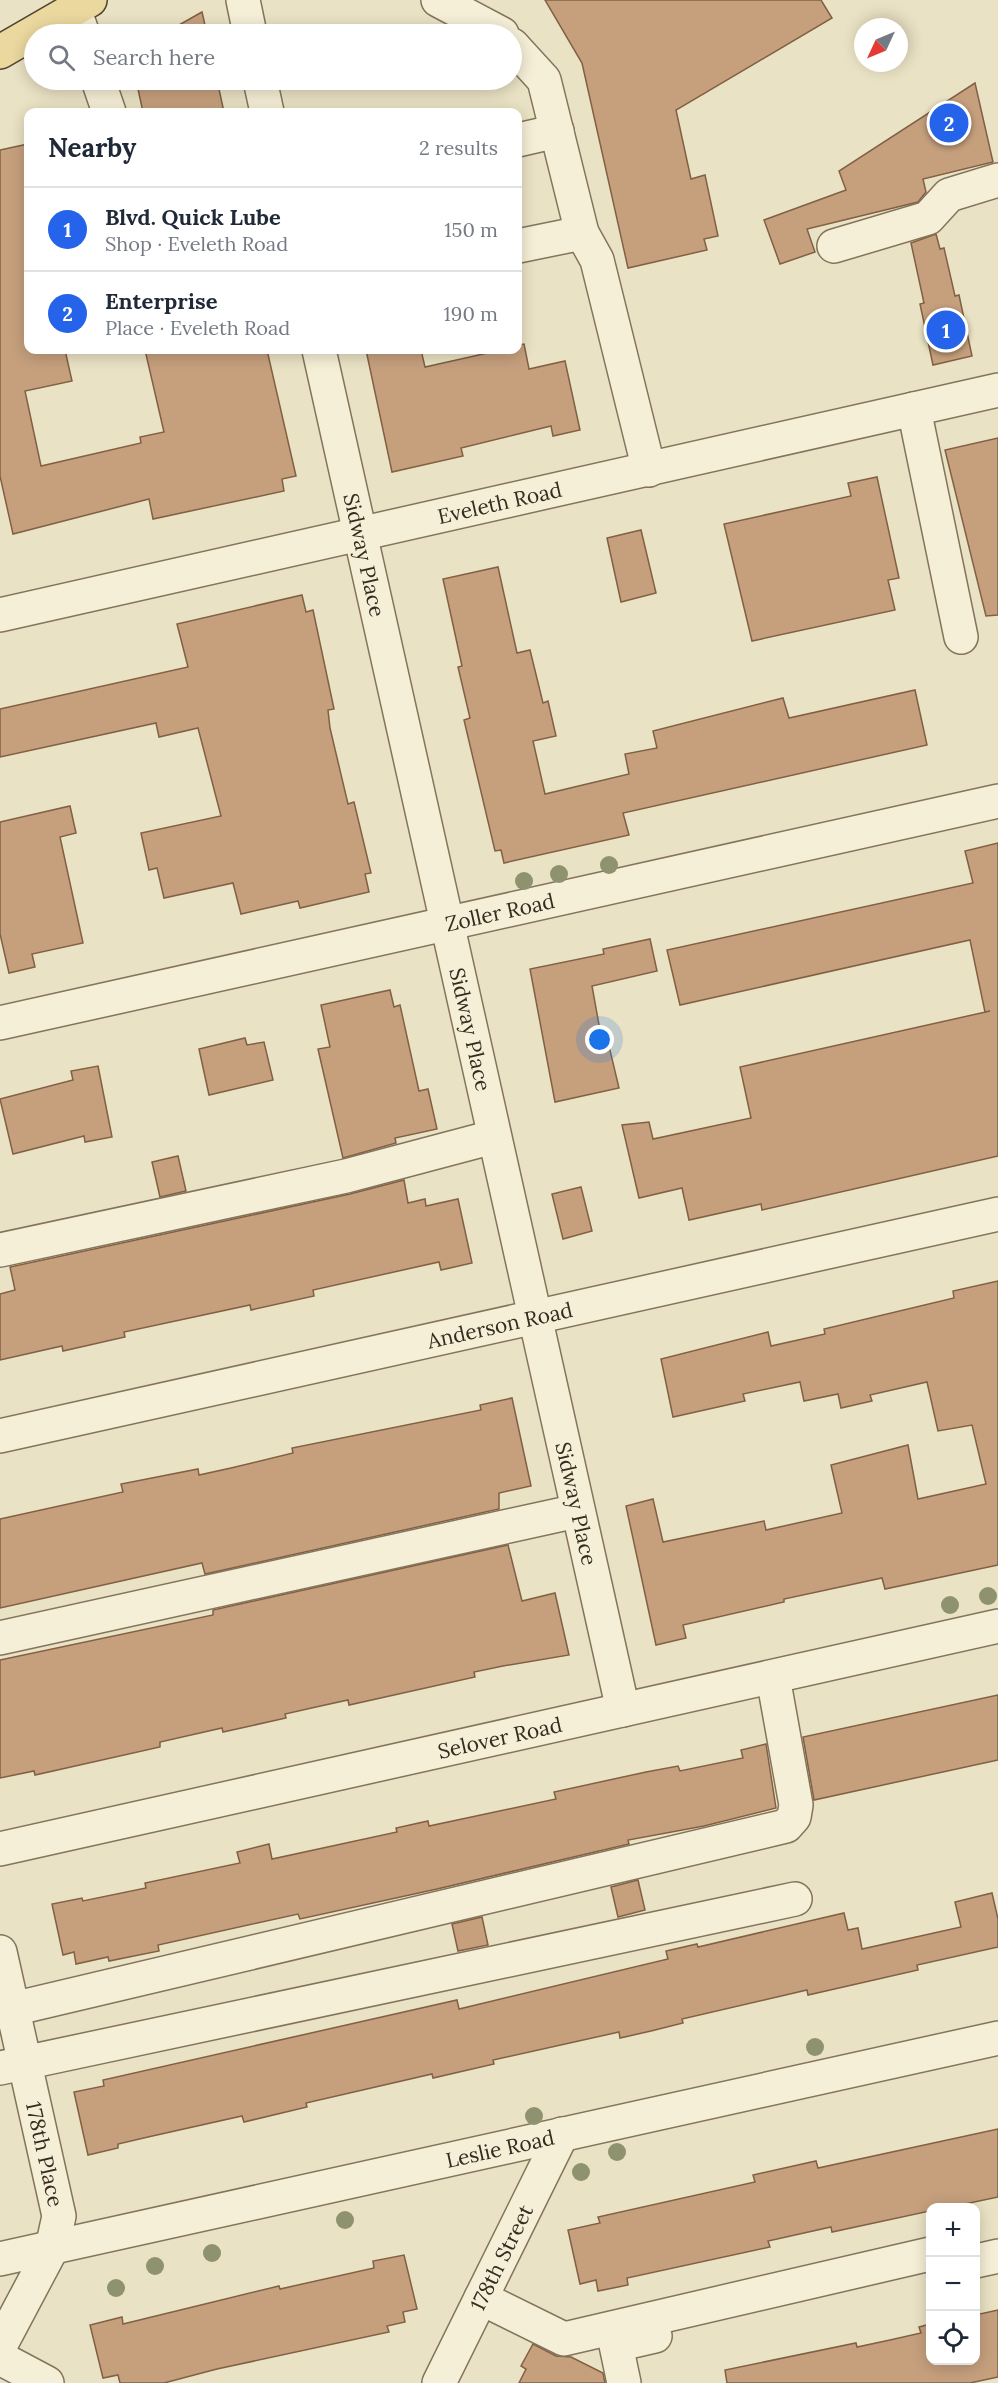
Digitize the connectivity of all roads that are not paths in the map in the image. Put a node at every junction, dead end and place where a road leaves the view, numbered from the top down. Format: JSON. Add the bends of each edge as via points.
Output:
{"nodes":[{"id":1,"x":243,"y":0,"type":"edge"},
{"id":2,"x":438,"y":0,"type":"edge"},
{"id":3,"x":83,"y":14,"type":"edge"},
{"id":4,"x":61,"y":24,"type":"edge"},
{"id":5,"x":248,"y":24,"type":"edge"},
{"id":6,"x":483,"y":24,"type":"edge"},
{"id":7,"x":24,"y":41,"type":"edge"},
{"id":8,"x":0,"y":52,"type":"edge"},
{"id":9,"x":522,"y":56,"type":"edge"},
{"id":10,"x":101,"y":90,"type":"edge"},
{"id":11,"x":262,"y":90,"type":"edge"},
{"id":12,"x":108,"y":108,"type":"edge"},
{"id":13,"x":266,"y":108,"type":"edge"},
{"id":14,"x":557,"y":131,"type":"junction"},
{"id":15,"x":522,"y":139,"type":"edge"},
{"id":16,"x":998,"y":180,"type":"edge"},
{"id":17,"x":582,"y":233,"type":"junction"},
{"id":18,"x":522,"y":245,"type":"edge"},
{"id":19,"x":834,"y":246,"type":"dead end"},
{"id":20,"x":321,"y":354,"type":"edge"},
{"id":21,"x":998,"y":390,"type":"edge"},
{"id":22,"x":914,"y":409,"type":"junction"},
{"id":23,"x":649,"y":470,"type":"junction"},
{"id":24,"x":360,"y":534,"type":"junction"},
{"id":25,"x":0,"y":615,"type":"edge"},
{"id":26,"x":961,"y":637,"type":"dead end"},
{"id":27,"x":998,"y":801,"type":"edge"},
{"id":28,"x":446,"y":924,"type":"junction"},
{"id":29,"x":0,"y":1023,"type":"edge"},
{"id":30,"x":493,"y":1137,"type":"junction"},
{"id":31,"x":998,"y":1214,"type":"edge"},
{"id":32,"x":0,"y":1250,"type":"edge"},
{"id":33,"x":534,"y":1317,"type":"junction"},
{"id":34,"x":0,"y":1436,"type":"edge"},
{"id":35,"x":578,"y":1511,"type":"junction"},
{"id":36,"x":998,"y":1626,"type":"edge"},
{"id":37,"x":0,"y":1638,"type":"edge"},
{"id":38,"x":773,"y":1677,"type":"junction"},
{"id":39,"x":623,"y":1710,"type":"junction"},
{"id":40,"x":0,"y":1849,"type":"edge"},
{"id":41,"x":795,"y":1899,"type":"dead end"},
{"id":42,"x":0,"y":1952,"type":"edge"},
{"id":43,"x":6,"y":2011,"type":"edge"},
{"id":44,"x":998,"y":2038,"type":"edge"},
{"id":45,"x":12,"y":2066,"type":"edge"},
{"id":46,"x":562,"y":2134,"type":"junction"},
{"id":47,"x":998,"y":2239,"type":"edge"},
{"id":48,"x":980,"y":2243,"type":"edge"},
{"id":49,"x":52,"y":2248,"type":"junction"},
{"id":50,"x":926,"y":2255,"type":"edge"},
{"id":51,"x":998,"y":2256,"type":"edge"},
{"id":52,"x":0,"y":2259,"type":"edge"},
{"id":53,"x":980,"y":2261,"type":"edge"},
{"id":54,"x":926,"y":2273,"type":"edge"},
{"id":55,"x":481,"y":2298,"type":"junction"},
{"id":56,"x":0,"y":2346,"type":"edge"},
{"id":57,"x":0,"y":2358,"type":"edge"},
{"id":58,"x":47,"y":2383,"type":"edge"},
{"id":59,"x":439,"y":2383,"type":"edge"},
{"id":60,"x":624,"y":2383,"type":"edge"}],
"edges":[{"from":1,"to":5,"type":"street"},
{"from":2,"to":6,"type":"street"},
{"from":3,"to":4,"type":"main road"},
{"from":7,"to":8,"type":"main road"},
{"from":9,"to":14,"type":"street","via":[[544,80]]},
{"from":10,"to":12,"type":"street"},
{"from":11,"to":13,"type":"street"},
{"from":14,"to":15,"type":"street"},
{"from":14,"to":17,"type":"street"},
{"from":16,"to":19,"type":"street","via":[[949,195],[928,218]]},
{"from":17,"to":18,"type":"street"},
{"from":17,"to":23,"type":"street","via":[[597,260]]},
{"from":20,"to":24,"type":"street","name":"Sidway Place"},
{"from":21,"to":22,"type":"street","name":"Eveleth Road"},
{"from":22,"to":23,"type":"street","name":"Eveleth Road"},
{"from":22,"to":26,"type":"street"},
{"from":23,"to":24,"type":"street","name":"Eveleth Road"},
{"from":24,"to":25,"type":"street","name":"Eveleth Road"},
{"from":24,"to":28,"type":"street","name":"Sidway Place"},
{"from":27,"to":28,"type":"street","name":"Zoller Road"},
{"from":28,"to":29,"type":"street","name":"Zoller Road"},
{"from":28,"to":30,"type":"street","name":"Sidway Place"},
{"from":30,"to":32,"type":"street","via":[[346,1176]]},
{"from":30,"to":33,"type":"street","name":"Sidway Place"},
{"from":31,"to":33,"type":"street","name":"Anderson Road"},
{"from":33,"to":34,"type":"street","name":"Anderson Road"},
{"from":33,"to":35,"type":"street","name":"Sidway Place"},
{"from":35,"to":37,"type":"street"},
{"from":35,"to":39,"type":"street","name":"Sidway Place"},
{"from":36,"to":38,"type":"street","name":"Selover Road"},
{"from":38,"to":39,"type":"street","name":"Selover Road"},
{"from":38,"to":43,"type":"street","via":[[796,1804],[794,1817],[786,1826]]},
{"from":39,"to":40,"type":"street","name":"Selover Road"},
{"from":41,"to":45,"type":"street"},
{"from":42,"to":43,"type":"street","name":"178th Place"},
{"from":43,"to":45,"type":"street","name":"178th Place"},
{"from":44,"to":46,"type":"street","name":"Leslie Road"},
{"from":45,"to":49,"type":"street","name":"178th Place","via":[[59,2216]]},
{"from":46,"to":49,"type":"street","name":"Leslie Road"},
{"from":46,"to":55,"type":"street","name":"178th Street"},
{"from":47,"to":48,"type":"street"},
{"from":49,"to":52,"type":"street","name":"Leslie Road"},
{"from":49,"to":56,"type":"street","name":"178th Place"},
{"from":50,"to":55,"type":"street","via":[[564,2339]]},
{"from":51,"to":53,"type":"street"},
{"from":54,"to":60,"type":"street","via":[[616,2344]]},
{"from":55,"to":59,"type":"street","name":"178th Street"},
{"from":57,"to":58,"type":"street"}]}
